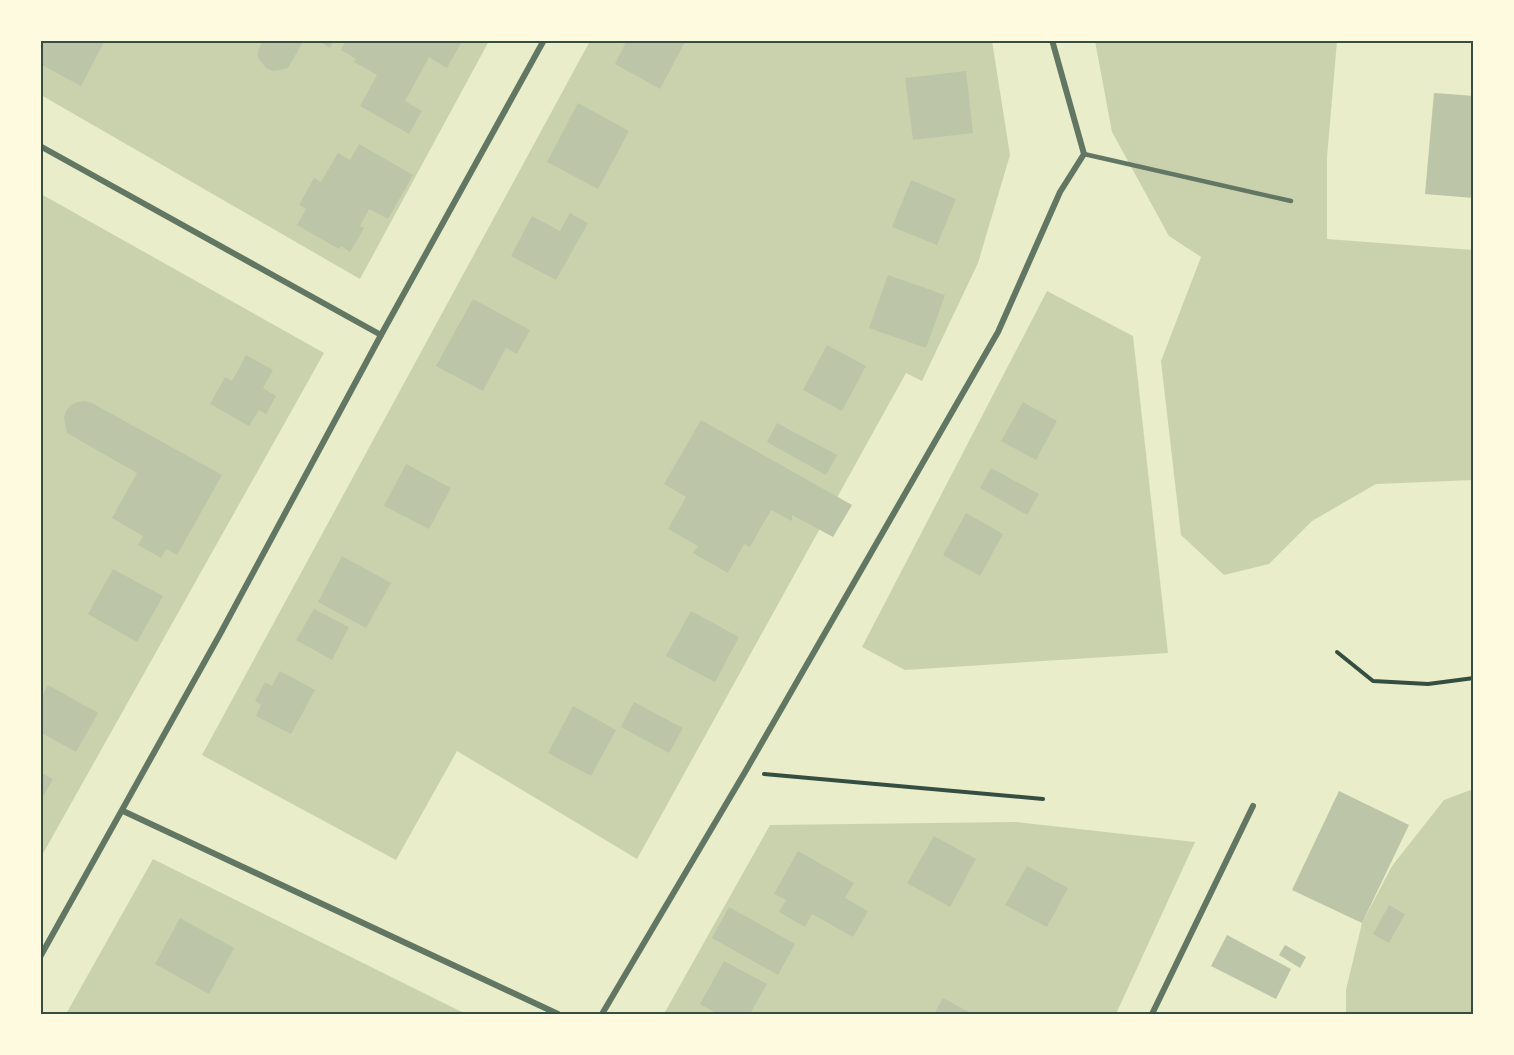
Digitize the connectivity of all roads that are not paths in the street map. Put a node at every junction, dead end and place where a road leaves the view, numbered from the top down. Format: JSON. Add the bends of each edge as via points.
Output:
{"nodes":[{"id":1,"x":544,"y":40,"type":"edge"},
{"id":2,"x":1052,"y":40,"type":"edge"},
{"id":3,"x":40,"y":146,"type":"edge"},
{"id":4,"x":1084,"y":154,"type":"junction"},
{"id":5,"x":1291,"y":201,"type":"dead end"},
{"id":6,"x":381,"y":335,"type":"junction"},
{"id":7,"x":1253,"y":806,"type":"dead end"},
{"id":8,"x":123,"y":811,"type":"junction"},
{"id":9,"x":40,"y":957,"type":"edge"},
{"id":10,"x":558,"y":1014,"type":"edge"},
{"id":11,"x":602,"y":1014,"type":"edge"},
{"id":12,"x":1152,"y":1014,"type":"edge"}],
"edges":[{"from":1,"to":6,"type":"street"},
{"from":2,"to":4,"type":"street"},
{"from":3,"to":6,"type":"street"},
{"from":4,"to":5,"type":"lane"},
{"from":4,"to":11,"type":"street","via":[[1060,192],[998,332]]},
{"from":6,"to":8,"type":"street"},
{"from":7,"to":12,"type":"street"},
{"from":8,"to":9,"type":"street"},
{"from":8,"to":10,"type":"street"}]}
